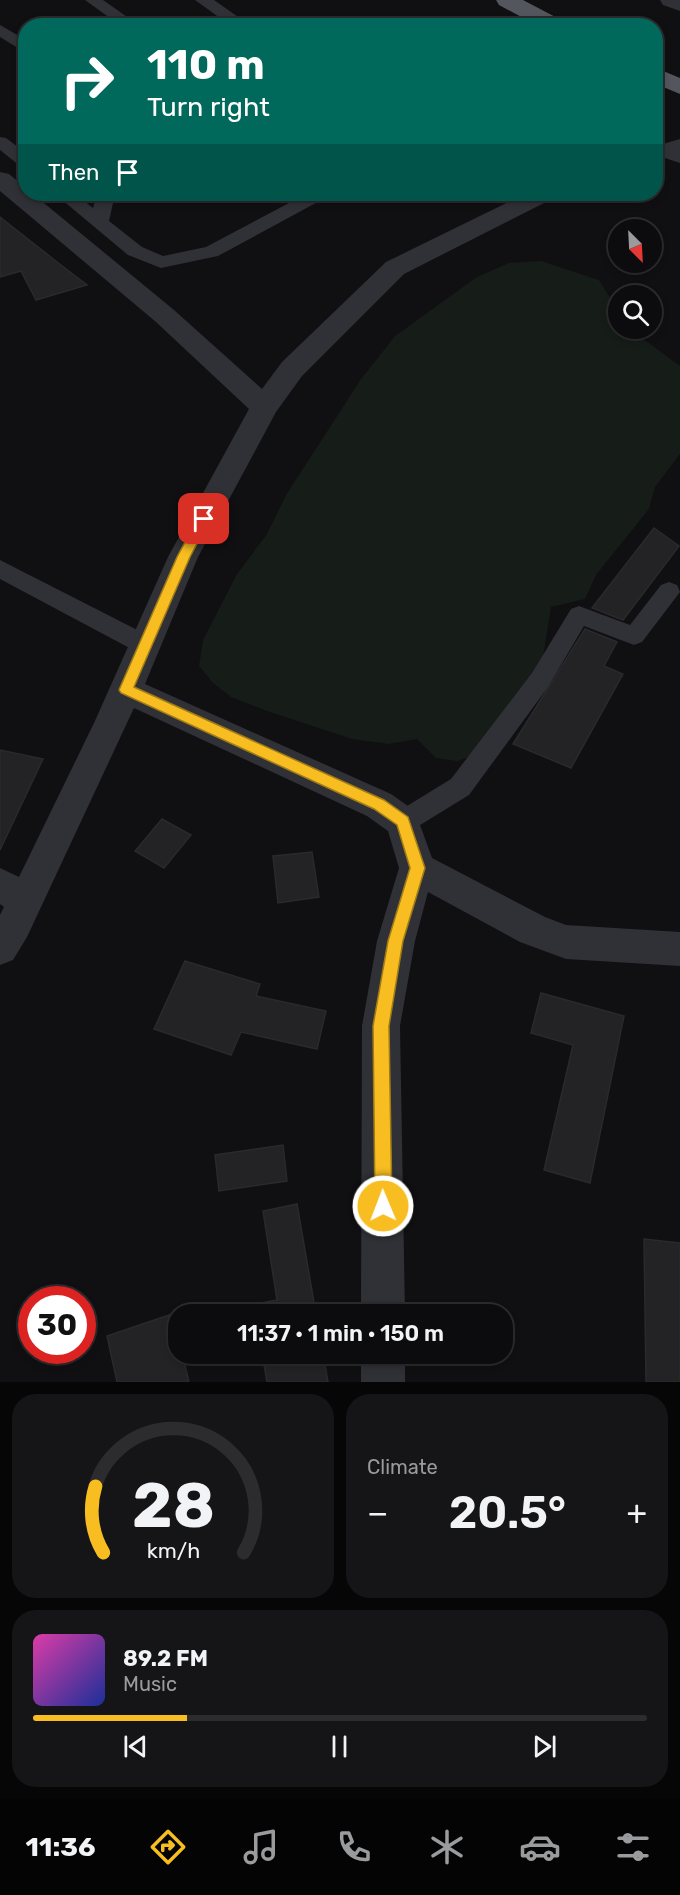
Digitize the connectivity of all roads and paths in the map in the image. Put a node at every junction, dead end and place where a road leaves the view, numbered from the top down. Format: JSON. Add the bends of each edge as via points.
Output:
{"nodes":[{"id":1,"x":93,"y":0,"type":"edge"},
{"id":2,"x":203,"y":0,"type":"edge"},
{"id":3,"x":507,"y":0,"type":"edge"},
{"id":4,"x":671,"y":0,"type":"edge"},
{"id":5,"x":680,"y":5,"type":"edge"},
{"id":6,"x":120,"y":18,"type":"edge"},
{"id":7,"x":231,"y":18,"type":"edge"},
{"id":8,"x":540,"y":18,"type":"edge"},
{"id":9,"x":0,"y":30,"type":"edge"},
{"id":10,"x":18,"y":42,"type":"edge"},
{"id":11,"x":663,"y":78,"type":"edge"},
{"id":12,"x":680,"y":87,"type":"edge"},
{"id":13,"x":0,"y":142,"type":"edge"},
{"id":14,"x":18,"y":156,"type":"edge"},
{"id":15,"x":0,"y":179,"type":"edge"},
{"id":16,"x":18,"y":194,"type":"edge"},
{"id":17,"x":26,"y":201,"type":"edge"},
{"id":18,"x":73,"y":201,"type":"edge"},
{"id":19,"x":104,"y":201,"type":"edge"},
{"id":20,"x":306,"y":201,"type":"edge"},
{"id":21,"x":529,"y":201,"type":"edge"},
{"id":22,"x":99,"y":222,"type":"junction"},
{"id":23,"x":264,"y":407,"type":"junction"},
{"id":24,"x":0,"y":569,"type":"edge"},
{"id":25,"x":669,"y":591,"type":"dead end"},
{"id":26,"x":145,"y":645,"type":"junction"},
{"id":27,"x":126,"y":690,"type":"junction"},
{"id":28,"x":403,"y":822,"type":"junction"},
{"id":29,"x":417,"y":868,"type":"junction"},
{"id":30,"x":13,"y":893,"type":"edge"},
{"id":31,"x":0,"y":948,"type":"edge"},
{"id":32,"x":680,"y":949,"type":"edge"},
{"id":33,"x":383,"y":1304,"type":"edge"},
{"id":34,"x":383,"y":1364,"type":"edge"},
{"id":35,"x":383,"y":1382,"type":"edge"}],
"edges":[{"from":1,"to":6,"type":"lane"},
{"from":2,"to":7,"type":"lane"},
{"from":3,"to":8,"type":"highway"},
{"from":4,"to":5,"type":"street"},
{"from":9,"to":10,"type":"lane"},
{"from":11,"to":12,"type":"highway"},
{"from":13,"to":14,"type":"lane"},
{"from":15,"to":16,"type":"street"},
{"from":17,"to":23,"type":"street","via":[[165,316]]},
{"from":18,"to":22,"type":"lane"},
{"from":19,"to":22,"type":"lane"},
{"from":20,"to":22,"type":"lane","via":[[211,252],[161,262],[135,251]]},
{"from":21,"to":23,"type":"street","via":[[394,268],[292,369]]},
{"from":23,"to":26,"type":"street","via":[[183,557]]},
{"from":24,"to":26,"type":"lane"},
{"from":25,"to":28,"type":"lane","via":[[634,636],[579,615],[540,680],[460,787]]},
{"from":26,"to":27,"type":"street"},
{"from":27,"to":28,"type":"street","via":[[379,805]]},
{"from":27,"to":30,"type":"street"},
{"from":28,"to":29,"type":"street"},
{"from":29,"to":32,"type":"street","via":[[533,930],[566,942]]},
{"from":29,"to":33,"type":"street","via":[[396,941],[381,1026]]},
{"from":30,"to":31,"type":"street"},
{"from":34,"to":35,"type":"street"}]}
